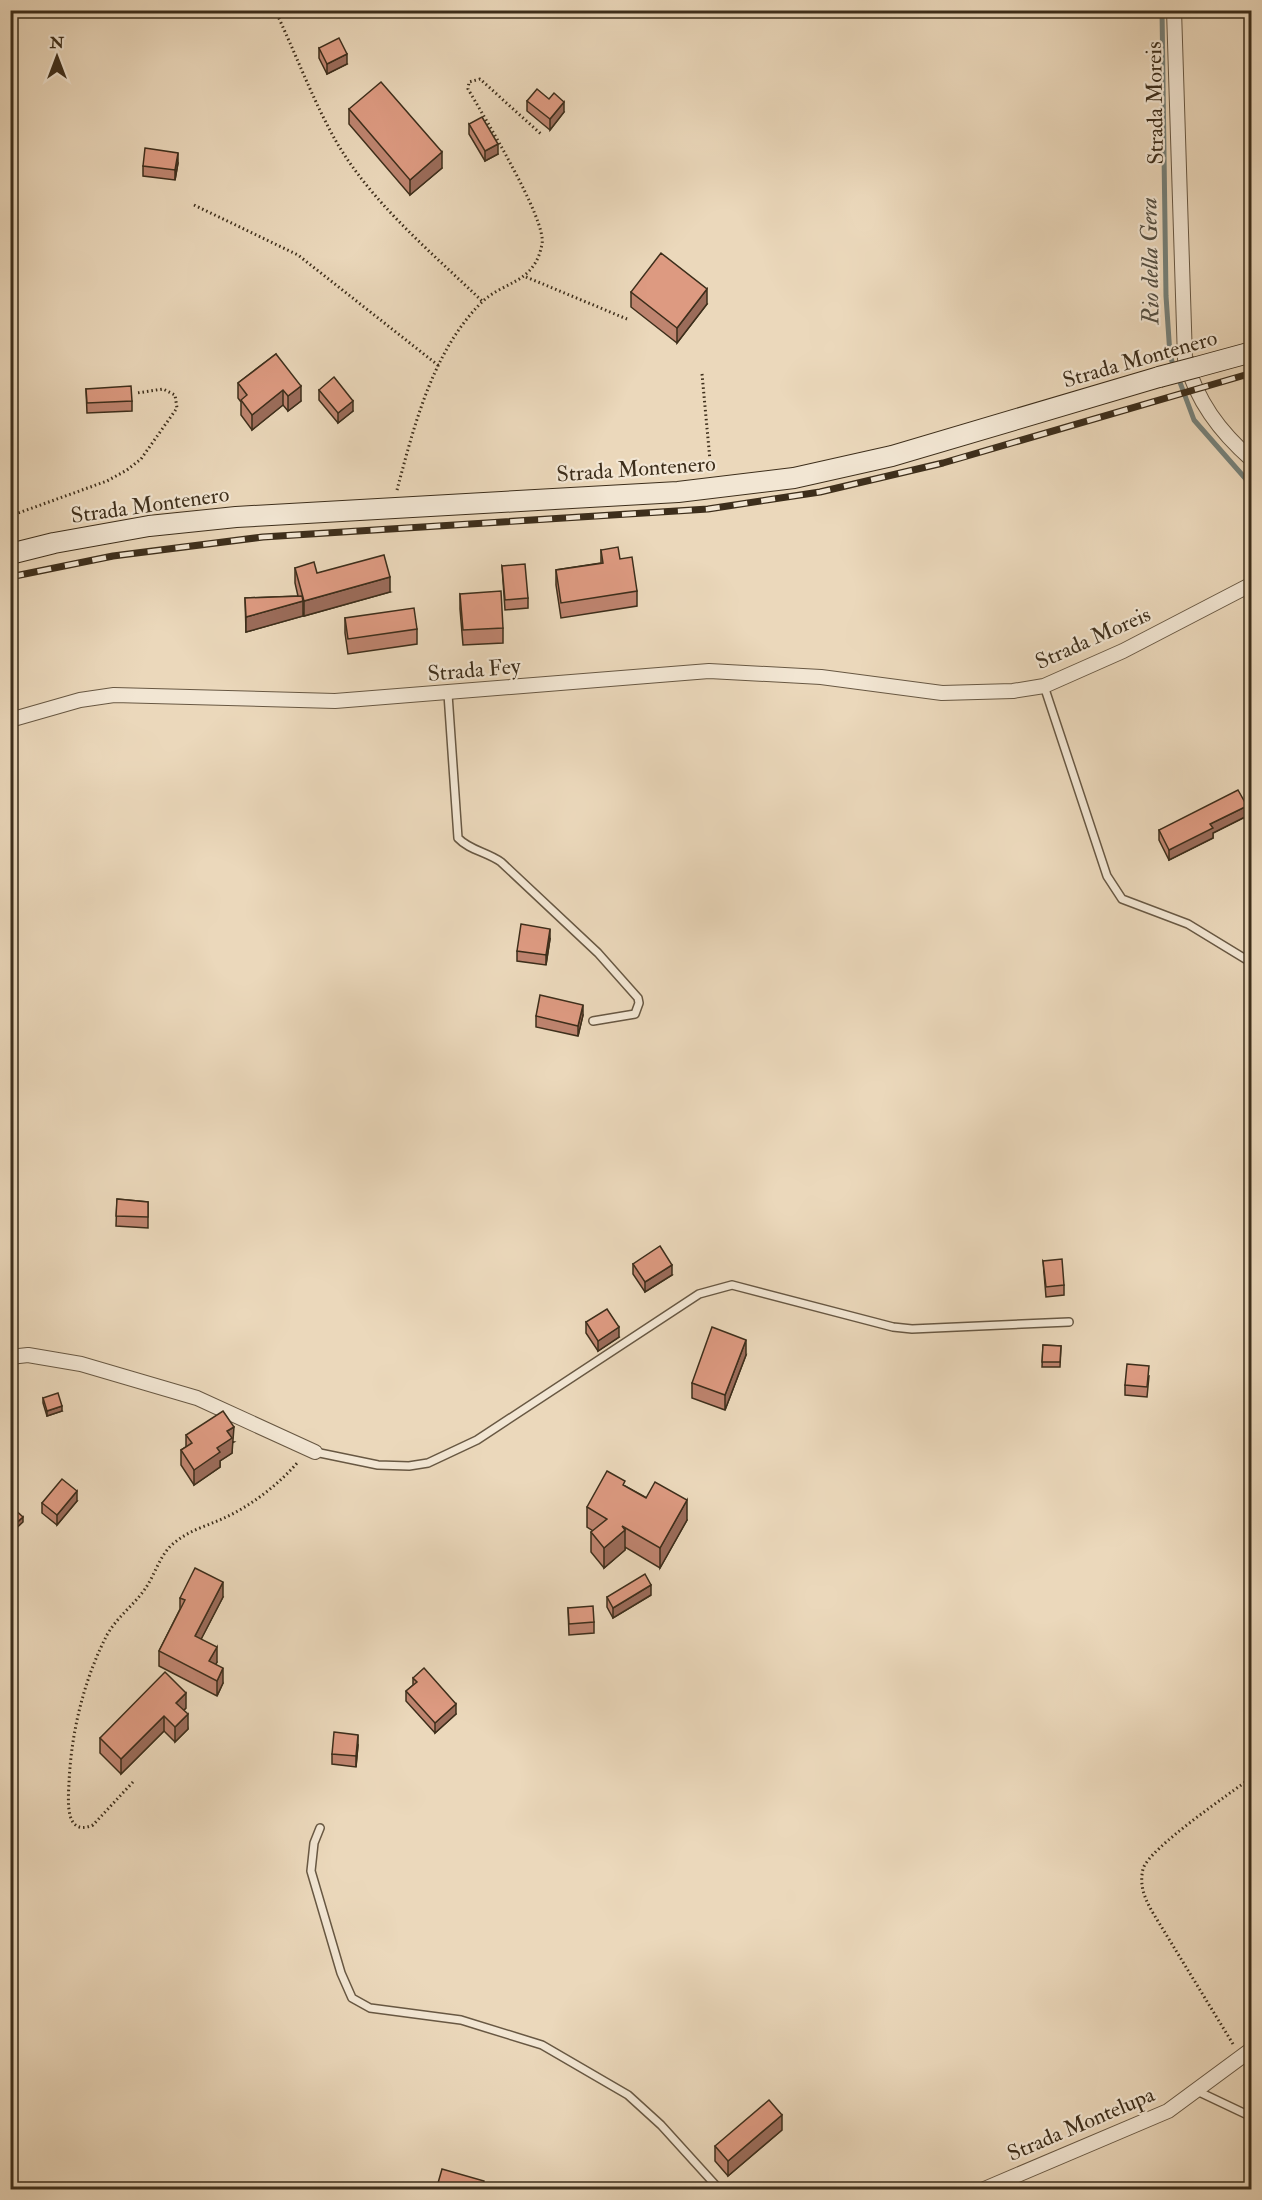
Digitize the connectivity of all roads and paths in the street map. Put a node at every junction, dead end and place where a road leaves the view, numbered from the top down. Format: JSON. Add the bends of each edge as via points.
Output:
{"nodes":[{"id":1,"x":275,"y":10,"type":"edge"},
{"id":2,"x":1174,"y":10,"type":"edge"},
{"id":3,"x":542,"y":135,"type":"dead end"},
{"id":4,"x":194,"y":205,"type":"dead end"},
{"id":5,"x":526,"y":277,"type":"junction"},
{"id":6,"x":482,"y":302,"type":"junction"},
{"id":7,"x":627,"y":319,"type":"dead end"},
{"id":8,"x":1251,"y":352,"type":"edge"},
{"id":9,"x":440,"y":366,"type":"junction"},
{"id":10,"x":702,"y":374,"type":"dead end"},
{"id":11,"x":137,"y":393,"type":"dead end"},
{"id":12,"x":1251,"y":460,"type":"edge"},
{"id":13,"x":712,"y":488,"type":"junction"},
{"id":14,"x":391,"y":509,"type":"junction"},
{"id":15,"x":10,"y":516,"type":"edge"},
{"id":16,"x":10,"y":554,"type":"edge"},
{"id":17,"x":1251,"y":584,"type":"edge"},
{"id":18,"x":1044,"y":686,"type":"junction"},
{"id":19,"x":942,"y":693,"type":"joint"},
{"id":20,"x":448,"y":694,"type":"junction"},
{"id":21,"x":10,"y":720,"type":"edge"},
{"id":22,"x":1251,"y":963,"type":"edge"},
{"id":23,"x":593,"y":1020,"type":"dead end"},
{"id":24,"x":1069,"y":1322,"type":"dead end"},
{"id":25,"x":10,"y":1357,"type":"edge"},
{"id":26,"x":312,"y":1450,"type":"junction"},
{"id":27,"x":1251,"y":1776,"type":"edge"},
{"id":28,"x":133,"y":1782,"type":"dead end"},
{"id":29,"x":320,"y":1828,"type":"dead end"},
{"id":30,"x":1246,"y":2053,"type":"edge"},
{"id":31,"x":1195,"y":2090,"type":"junction"},
{"id":32,"x":1251,"y":2116,"type":"edge"},
{"id":33,"x":720,"y":2190,"type":"edge"},
{"id":34,"x":982,"y":2190,"type":"edge"}],
"edges":[{"from":1,"to":6,"type":"path","via":[[337,142],[357,171],[394,216]]},
{"from":2,"to":12,"type":"street","name":"Strada Moreis","via":[[1185,359],[1203,405],[1232,443]]},
{"from":3,"to":5,"type":"path","via":[[480,79],[469,82],[468,89],[542,234],[542,244]]},
{"from":4,"to":9,"type":"path","via":[[298,255]]},
{"from":5,"to":6,"type":"path"},
{"from":5,"to":7,"type":"path"},
{"from":6,"to":9,"type":"path","via":[[464,322]]},
{"from":8,"to":13,"type":"main road","name":"Strada Montenero","bridge":true,"via":[[892,456],[794,478]]},
{"from":9,"to":14,"type":"path","via":[[419,408]]},
{"from":10,"to":13,"type":"path"},
{"from":11,"to":15,"type":"path","via":[[163,389],[175,395],[178,402],[141,459],[107,481]]},
{"from":13,"to":14,"type":"main road","name":"Strada Montenero"},
{"from":14,"to":16,"type":"main road","name":"Strada Montenero","via":[[149,526]]},
{"from":17,"to":18,"type":"street","name":"Strada Moreis","via":[[1122,651]]},
{"from":18,"to":19,"type":"street","name":"Strada Moreis"},
{"from":18,"to":22,"type":"lane","via":[[1107,876],[1122,899],[1188,924]]},
{"from":19,"to":20,"type":"street","name":"Strada Fey","via":[[821,677],[709,671]]},
{"from":20,"to":21,"type":"street","name":"Strada Fey","via":[[335,701],[114,695],[80,700]]},
{"from":20,"to":23,"type":"lane","via":[[458,838],[464,845],[501,862],[598,953],[638,998],[635,1014]]},
{"from":24,"to":26,"type":"lane","via":[[912,1329],[732,1285],[722,1286],[699,1294],[477,1440],[428,1462],[378,1465]]},
{"from":25,"to":26,"type":"street","via":[[28,1355],[81,1364],[197,1398]]},
{"from":26,"to":28,"type":"path","via":[[249,1505],[193,1530],[174,1543],[143,1592],[107,1634],[79,1708],[69,1777],[71,1822],[86,1829],[93,1826]]},
{"from":27,"to":30,"type":"path","via":[[1157,1851],[1144,1866],[1141,1880],[1153,1913]]},
{"from":29,"to":33,"type":"lane","via":[[311,1871],[352,1998],[370,2008],[461,2020],[542,2045],[628,2095]]},
{"from":30,"to":31,"type":"street","name":"Strada Montelupa"},
{"from":31,"to":32,"type":"lane"},
{"from":31,"to":34,"type":"street","name":"Strada Montelupa","via":[[1168,2111]]}]}
